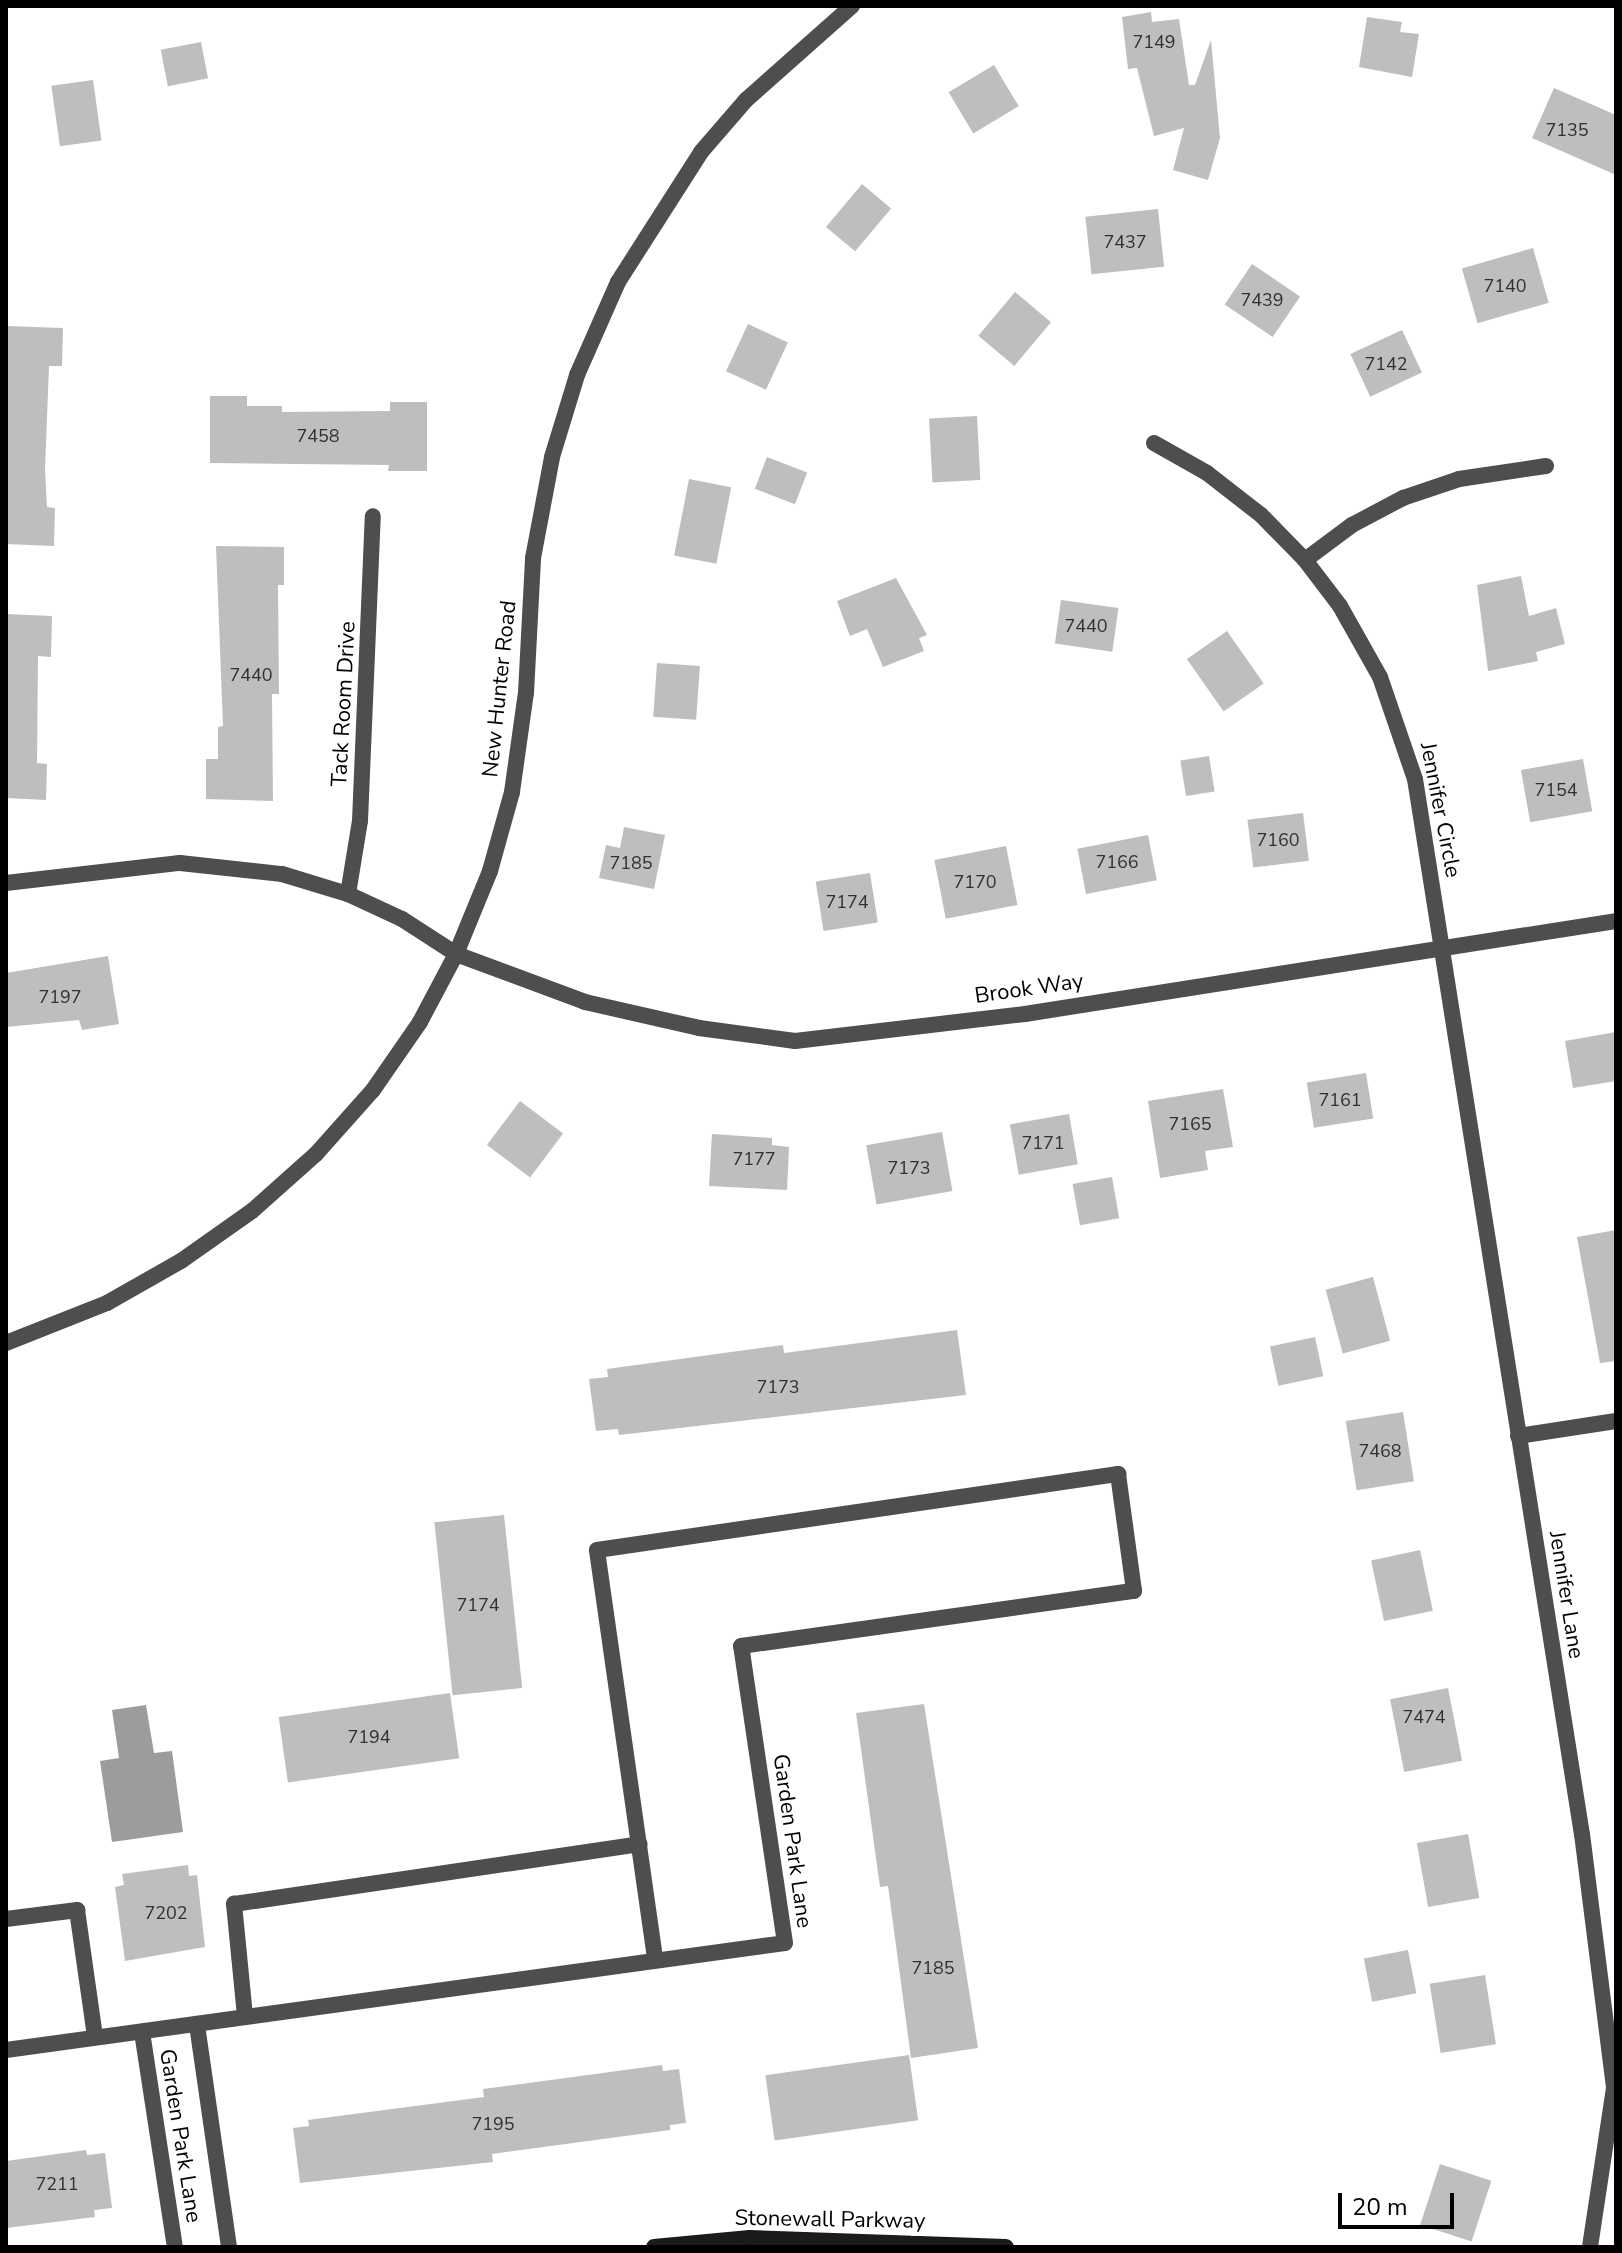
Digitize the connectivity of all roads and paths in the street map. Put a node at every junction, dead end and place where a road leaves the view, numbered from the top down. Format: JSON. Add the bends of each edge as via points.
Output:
{"nodes":[{"id":1,"x":852,"y":6,"type":"edge"},
{"id":2,"x":1154,"y":443,"type":"dead end"},
{"id":3,"x":1546,"y":466,"type":"dead end"},
{"id":4,"x":373,"y":516,"type":"dead end"},
{"id":5,"x":1305,"y":560,"type":"junction"},
{"id":6,"x":6,"y":883,"type":"edge"},
{"id":7,"x":348,"y":894,"type":"junction"},
{"id":8,"x":1616,"y":921,"type":"edge"},
{"id":9,"x":1442,"y":950,"type":"junction"},
{"id":10,"x":456,"y":954,"type":"junction"},
{"id":11,"x":6,"y":1343,"type":"edge"},
{"id":12,"x":1616,"y":1421,"type":"edge"},
{"id":13,"x":1518,"y":1436,"type":"junction"},
{"id":14,"x":640,"y":1844,"type":"junction"},
{"id":15,"x":6,"y":1919,"type":"edge"},
{"id":16,"x":655,"y":1958,"type":"junction"},
{"id":17,"x":245,"y":2016,"type":"junction"},
{"id":18,"x":197,"y":2025,"type":"junction"},
{"id":19,"x":142,"y":2032,"type":"junction"},
{"id":20,"x":95,"y":2037,"type":"junction"},
{"id":21,"x":6,"y":2050,"type":"edge"},
{"id":22,"x":175,"y":2247,"type":"edge"},
{"id":23,"x":229,"y":2247,"type":"edge"},
{"id":24,"x":654,"y":2247,"type":"edge"},
{"id":25,"x":1006,"y":2247,"type":"edge"},
{"id":26,"x":1590,"y":2247,"type":"edge"}],
"edges":[{"from":1,"to":10,"type":"street","name":"New Hunter Road","via":[[746,100],[701,152],[618,282],[577,375],[552,457],[533,558],[526,693],[512,792],[490,871]]},
{"from":2,"to":5,"type":"street","name":"Jennifer Circle","via":[[1207,473],[1261,515]]},
{"from":3,"to":5,"type":"street","via":[[1459,479],[1403,498],[1352,525]]},
{"from":4,"to":7,"type":"street","name":"Tack Room Drive","via":[[360,821]]},
{"from":5,"to":9,"type":"street","name":"Jennifer Circle","via":[[1340,606],[1401,727],[1415,779]]},
{"from":6,"to":7,"type":"street","name":"Brook Way","via":[[180,863],[282,874]]},
{"from":7,"to":10,"type":"street","name":"Brook Way","via":[[402,919]]},
{"from":8,"to":9,"type":"street","name":"Brook Way"},
{"from":9,"to":10,"type":"street","name":"Brook Way","via":[[1025,1014],[795,1041],[699,1028],[585,1002]]},
{"from":9,"to":13,"type":"street","name":"Jennifer Lane"},
{"from":10,"to":11,"type":"street","name":"New Hunter Road","via":[[420,1022],[373,1090],[316,1154],[252,1211],[181,1261],[107,1303]]},
{"from":12,"to":13,"type":"street"},
{"from":13,"to":26,"type":"street","name":"Jennifer Lane","via":[[1582,1834],[1614,2088],[1606,2171]]},
{"from":14,"to":16,"type":"street"},
{"from":14,"to":16,"type":"street","name":"Garden Park Lane","via":[[597,1550],[1118,1474],[1134,1591],[741,1646],[785,1943]]},
{"from":14,"to":17,"type":"street","via":[[234,1904]]},
{"from":15,"to":20,"type":"street","via":[[77,1910]]},
{"from":16,"to":17,"type":"street","name":"Garden Park Lane"},
{"from":17,"to":18,"type":"street","name":"Garden Park Lane"},
{"from":18,"to":19,"type":"street","name":"Garden Park Lane"},
{"from":18,"to":23,"type":"street","name":"Garden Park Lane"},
{"from":19,"to":20,"type":"street","name":"Garden Park Lane"},
{"from":19,"to":22,"type":"street","name":"Garden Park Lane"},
{"from":20,"to":21,"type":"street","name":"Garden Park Lane"},
{"from":24,"to":25,"type":"street","name":"Stonewall Parkway","via":[[750,2238]]}]}
